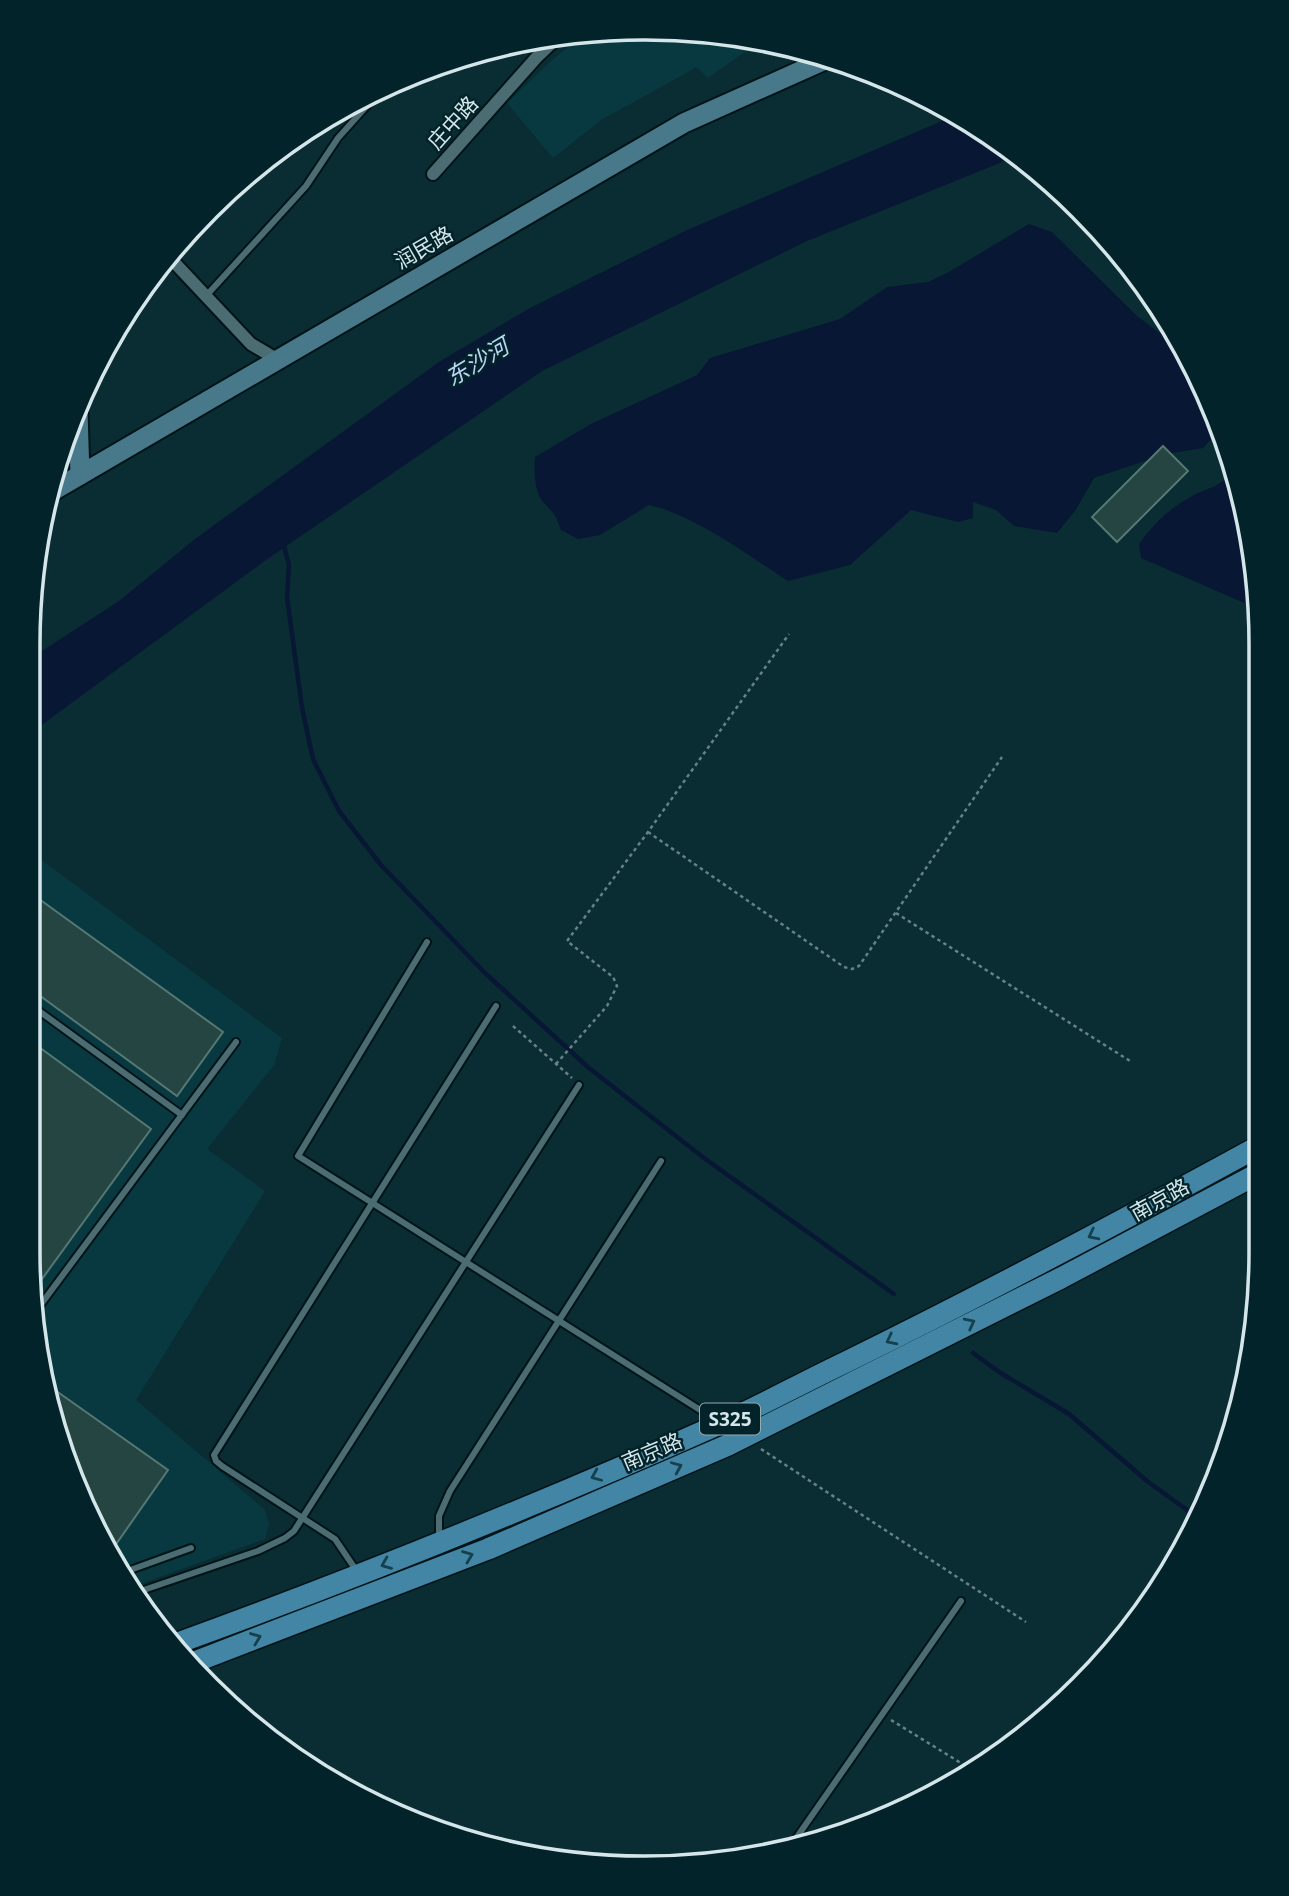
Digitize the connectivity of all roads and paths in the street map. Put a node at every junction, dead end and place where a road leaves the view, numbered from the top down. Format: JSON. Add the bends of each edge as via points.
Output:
{"nodes":[{"id":1,"x":546,"y":49,"type":"edge"},
{"id":2,"x":814,"y":65,"type":"edge"},
{"id":3,"x":364,"y":110,"type":"edge"},
{"id":4,"x":433,"y":174,"type":"dead end"},
{"id":5,"x":176,"y":264,"type":"edge"},
{"id":6,"x":206,"y":296,"type":"junction"},
{"id":7,"x":278,"y":360,"type":"junction"},
{"id":8,"x":79,"y":432,"type":"edge"},
{"id":9,"x":80,"y":475,"type":"junction"},
{"id":10,"x":62,"y":486,"type":"edge"},
{"id":11,"x":789,"y":634,"type":"dead end"},
{"id":12,"x":1002,"y":757,"type":"dead end"},
{"id":13,"x":648,"y":832,"type":"junction"},
{"id":14,"x":896,"y":913,"type":"junction"},
{"id":15,"x":427,"y":942,"type":"dead end"},
{"id":16,"x":496,"y":1006,"type":"dead end"},
{"id":17,"x":40,"y":1012,"type":"edge"},
{"id":18,"x":513,"y":1026,"type":"dead end"},
{"id":19,"x":236,"y":1042,"type":"dead end"},
{"id":20,"x":1130,"y":1061,"type":"dead end"},
{"id":21,"x":556,"y":1064,"type":"junction"},
{"id":22,"x":579,"y":1085,"type":"joint"},
{"id":23,"x":182,"y":1115,"type":"junction"},
{"id":24,"x":1249,"y":1150,"type":"edge"},
{"id":25,"x":660,"y":1161,"type":"dead end"},
{"id":26,"x":1249,"y":1178,"type":"edge"},
{"id":27,"x":372,"y":1202,"type":"junction"},
{"id":28,"x":466,"y":1262,"type":"junction"},
{"id":29,"x":43,"y":1302,"type":"edge"},
{"id":30,"x":559,"y":1321,"type":"junction"},
{"id":31,"x":723,"y":1422,"type":"junction"},
{"id":32,"x":743,"y":1437,"type":"junction"},
{"id":33,"x":302,"y":1518,"type":"junction"},
{"id":34,"x":439,"y":1542,"type":"junction"},
{"id":35,"x":191,"y":1548,"type":"dead end"},
{"id":36,"x":131,"y":1570,"type":"edge"},
{"id":37,"x":359,"y":1574,"type":"junction"},
{"id":38,"x":144,"y":1590,"type":"edge"},
{"id":39,"x":961,"y":1601,"type":"dead end"},
{"id":40,"x":1026,"y":1622,"type":"dead end"},
{"id":41,"x":183,"y":1641,"type":"edge"},
{"id":42,"x":199,"y":1660,"type":"edge"},
{"id":43,"x":882,"y":1714,"type":"junction"},
{"id":44,"x":963,"y":1765,"type":"edge"},
{"id":45,"x":800,"y":1834,"type":"edge"}],
"edges":[{"from":1,"to":4,"type":"street","name":"庄中路"},
{"from":2,"to":7,"type":"street","name":"润民路","via":[[684,123]]},
{"from":3,"to":6,"type":"lane","via":[[338,138],[306,186]]},
{"from":5,"to":6,"type":"street"},
{"from":6,"to":7,"type":"street","via":[[251,344]]},
{"from":7,"to":9,"type":"street","name":"润民路"},
{"from":8,"to":9,"type":"street"},
{"from":9,"to":10,"type":"street","name":"润民路"},
{"from":11,"to":13,"type":"path"},
{"from":12,"to":14,"type":"path"},
{"from":13,"to":14,"type":"path","via":[[844,968],[859,966]]},
{"from":13,"to":21,"type":"path","via":[[567,941],[613,977],[617,986],[607,1006]]},
{"from":14,"to":20,"type":"path"},
{"from":15,"to":27,"type":"lane","via":[[298,1156]]},
{"from":16,"to":27,"type":"lane"},
{"from":17,"to":23,"type":"lane"},
{"from":18,"to":21,"type":"path"},
{"from":19,"to":23,"type":"lane"},
{"from":21,"to":22,"type":"path"},
{"from":22,"to":28,"type":"lane"},
{"from":23,"to":29,"type":"lane"},
{"from":24,"to":31,"type":"main road","name":"南京路","number":"S325","one_way":true,"via":[[993,1287]]},
{"from":25,"to":30,"type":"lane"},
{"from":32,"to":26,"type":"main road","name":"南京路","number":"S325","one_way":true},
{"from":27,"to":28,"type":"lane"},
{"from":27,"to":33,"type":"lane","via":[[214,1455],[222,1466]]},
{"from":28,"to":30,"type":"lane"},
{"from":28,"to":33,"type":"lane"},
{"from":30,"to":31,"type":"lane"},
{"from":30,"to":34,"type":"lane","via":[[450,1491],[439,1516]]},
{"from":31,"to":34,"type":"main road","name":"南京路","number":"S325","one_way":true},
{"from":32,"to":40,"type":"path"},
{"from":42,"to":32,"type":"main road","name":"南京路","number":"S325","one_way":true,"via":[[488,1549]]},
{"from":33,"to":37,"type":"lane","via":[[335,1539]]},
{"from":33,"to":38,"type":"lane","via":[[285,1538],[258,1551]]},
{"from":34,"to":37,"type":"main road","name":"南京路","number":"S325","one_way":true},
{"from":35,"to":36,"type":"lane"},
{"from":37,"to":41,"type":"main road","name":"南京路","number":"S325"},
{"from":39,"to":43,"type":"lane"},
{"from":43,"to":44,"type":"path"},
{"from":43,"to":45,"type":"lane"}]}
